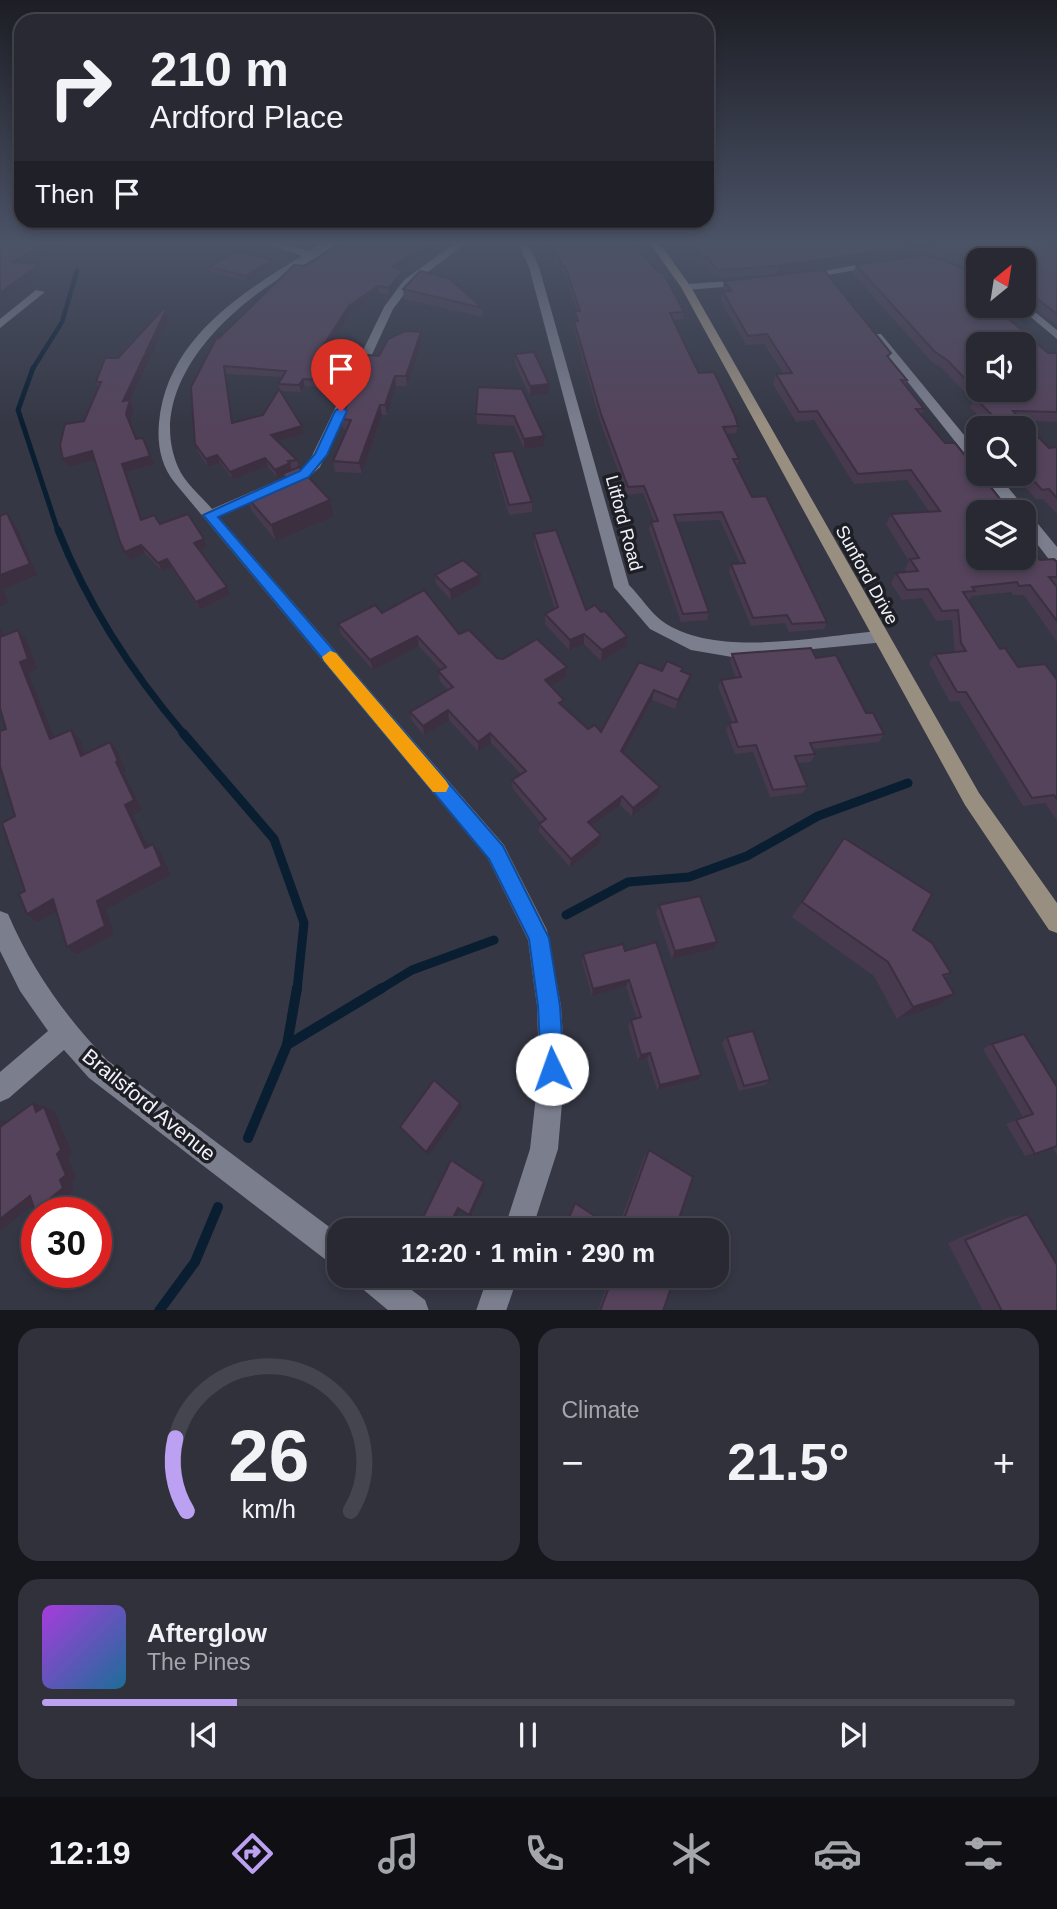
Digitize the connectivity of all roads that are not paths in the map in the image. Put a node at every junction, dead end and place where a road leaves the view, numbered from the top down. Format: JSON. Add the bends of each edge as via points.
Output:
{"nodes":[{"id":1,"x":28,"y":302,"type":"edge"},
{"id":2,"x":240,"y":302,"type":"edge"},
{"id":3,"x":393,"y":302,"type":"edge"},
{"id":4,"x":544,"y":302,"type":"edge"},
{"id":5,"x":694,"y":302,"type":"edge"},
{"id":6,"x":1036,"y":317,"type":"edge"},
{"id":7,"x":867,"y":325,"type":"edge"},
{"id":8,"x":0,"y":326,"type":"edge"},
{"id":9,"x":1057,"y":336,"type":"edge"},
{"id":10,"x":966,"y":446,"type":"edge"},
{"id":11,"x":999,"y":486,"type":"edge"},
{"id":12,"x":1010,"y":500,"type":"edge"},
{"id":13,"x":210,"y":515,"type":"junction"},
{"id":14,"x":1036,"y":532,"type":"edge"},
{"id":15,"x":1057,"y":558,"type":"edge"},
{"id":16,"x":879,"y":637,"type":"junction"},
{"id":17,"x":0,"y":922,"type":"edge"},
{"id":18,"x":1057,"y":922,"type":"edge"},
{"id":19,"x":64,"y":1034,"type":"junction"},
{"id":20,"x":0,"y":1089,"type":"edge"},
{"id":21,"x":522,"y":1218,"type":"edge"},
{"id":22,"x":327,"y":1243,"type":"edge"},
{"id":23,"x":384,"y":1288,"type":"edge"},
{"id":24,"x":499,"y":1288,"type":"edge"},
{"id":25,"x":413,"y":1310,"type":"edge"},
{"id":26,"x":491,"y":1310,"type":"edge"}],
"edges":[{"from":1,"to":8,"type":"street"},
{"from":2,"to":13,"type":"street","via":[[224,313],[182,362],[172,385],[164,439],[170,467]]},
{"from":3,"to":13,"type":"street","via":[[315,464],[304,474]]},
{"from":4,"to":16,"type":"street","name":"Litford Road","via":[[622,587],[656,625],[697,645],[732,650]]},
{"from":5,"to":16,"type":"street","name":"Sunford Drive"},
{"from":6,"to":9,"type":"street"},
{"from":7,"to":10,"type":"street"},
{"from":11,"to":12,"type":"street"},
{"from":13,"to":21,"type":"street","via":[[496,852],[539,938],[552,1069],[544,1149]]},
{"from":14,"to":15,"type":"street"},
{"from":16,"to":18,"type":"street","name":"Sunford Drive","via":[[972,799]]},
{"from":17,"to":19,"type":"street","name":"Brailsford Avenue","via":[[32,991]]},
{"from":19,"to":20,"type":"street"},
{"from":19,"to":22,"type":"street","name":"Brailsford Avenue","via":[[98,1069]]},
{"from":23,"to":25,"type":"street"},
{"from":24,"to":26,"type":"street"}]}
